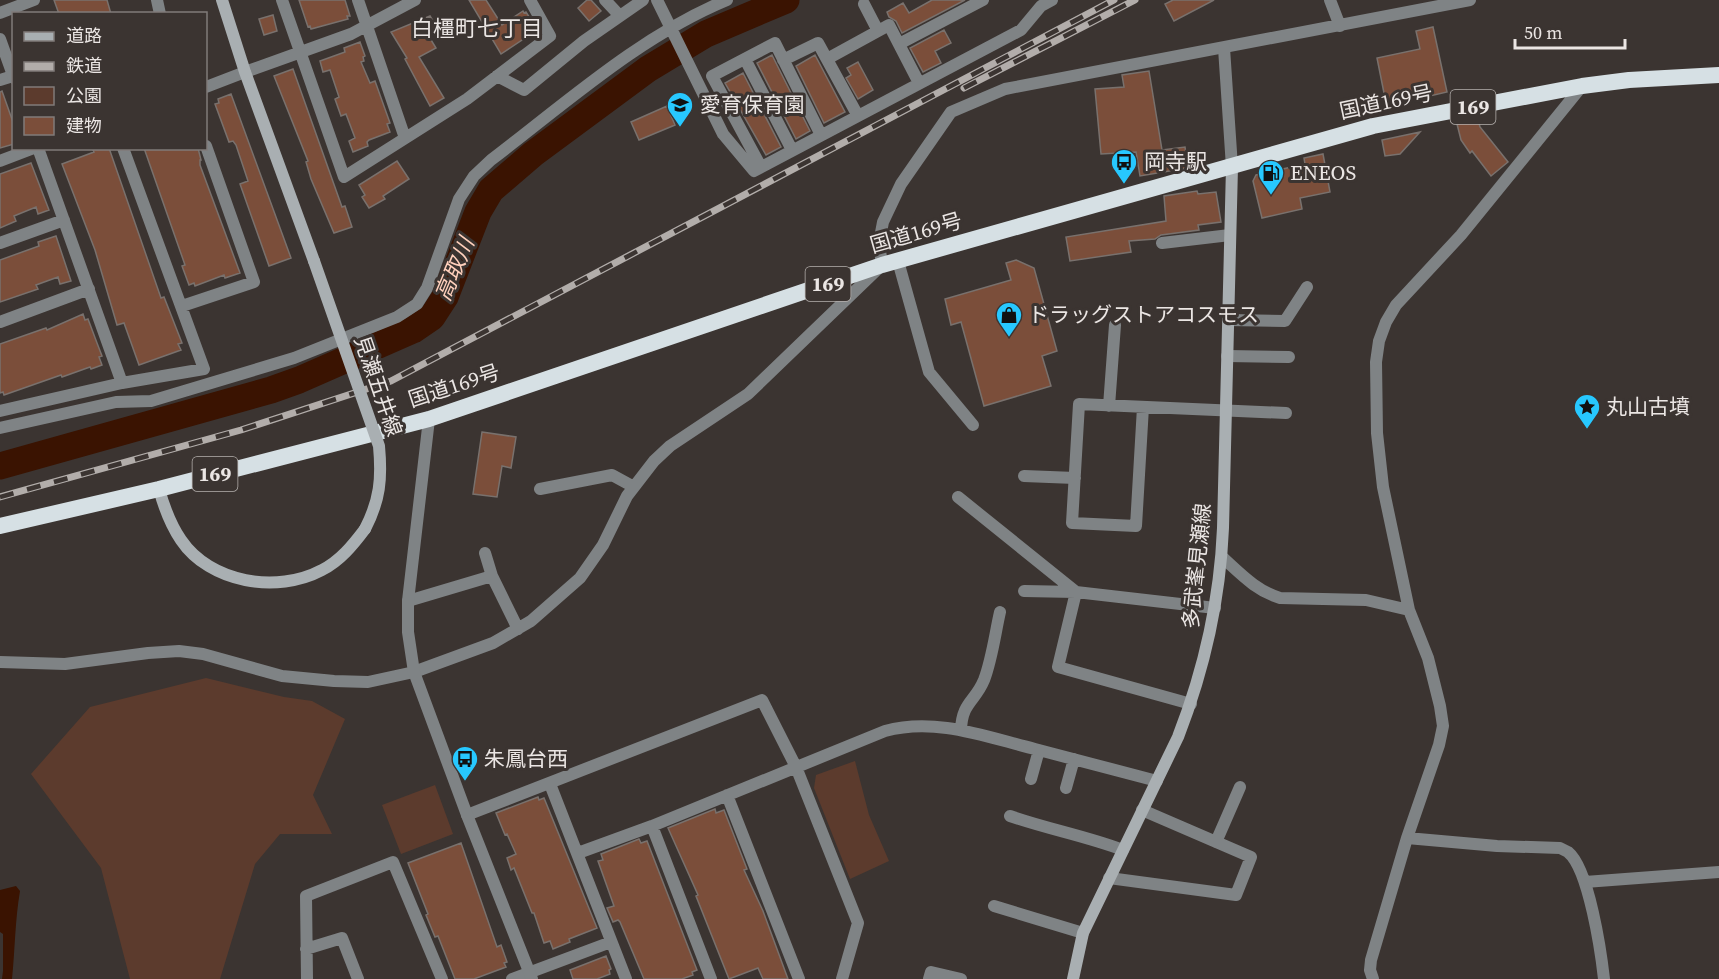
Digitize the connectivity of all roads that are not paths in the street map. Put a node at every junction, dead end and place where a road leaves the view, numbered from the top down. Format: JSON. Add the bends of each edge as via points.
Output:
{"nodes":[{"id":1,"x":34,"y":0,"type":"edge"},
{"id":2,"x":222,"y":0,"type":"edge"},
{"id":3,"x":282,"y":0,"type":"edge"},
{"id":4,"x":358,"y":0,"type":"edge"},
{"id":5,"x":415,"y":0,"type":"edge"},
{"id":6,"x":530,"y":0,"type":"edge"},
{"id":7,"x":605,"y":0,"type":"edge"},
{"id":8,"x":643,"y":0,"type":"edge"},
{"id":9,"x":657,"y":0,"type":"edge"},
{"id":10,"x":727,"y":0,"type":"edge"},
{"id":11,"x":983,"y":0,"type":"edge"},
{"id":12,"x":1052,"y":0,"type":"edge"},
{"id":13,"x":1330,"y":0,"type":"edge"},
{"id":14,"x":1470,"y":0,"type":"edge"},
{"id":15,"x":864,"y":4,"type":"dead end"},
{"id":16,"x":0,"y":13,"type":"edge"},
{"id":17,"x":620,"y":16,"type":"junction"},
{"id":18,"x":367,"y":26,"type":"junction"},
{"id":19,"x":1340,"y":26,"type":"junction"},
{"id":20,"x":671,"y":31,"type":"junction"},
{"id":21,"x":878,"y":31,"type":"junction"},
{"id":22,"x":0,"y":39,"type":"edge"},
{"id":23,"x":899,"y":44,"type":"junction"},
{"id":24,"x":1224,"y":48,"type":"junction"},
{"id":25,"x":301,"y":52,"type":"junction"},
{"id":26,"x":745,"y":59,"type":"junction"},
{"id":27,"x":783,"y":60,"type":"junction"},
{"id":28,"x":827,"y":60,"type":"junction"},
{"id":29,"x":245,"y":72,"type":"junction"},
{"id":30,"x":12,"y":74,"type":"edge"},
{"id":31,"x":1719,"y":75,"type":"edge"},
{"id":32,"x":497,"y":76,"type":"junction"},
{"id":33,"x":919,"y":83,"type":"junction"},
{"id":34,"x":1582,"y":86,"type":"junction"},
{"id":35,"x":207,"y":87,"type":"edge"},
{"id":36,"x":858,"y":116,"type":"junction"},
{"id":37,"x":821,"y":135,"type":"junction"},
{"id":38,"x":405,"y":138,"type":"junction"},
{"id":39,"x":207,"y":149,"type":"edge"},
{"id":40,"x":30,"y":150,"type":"edge"},
{"id":41,"x":37,"y":150,"type":"edge"},
{"id":42,"x":124,"y":150,"type":"edge"},
{"id":43,"x":792,"y":150,"type":"junction"},
{"id":44,"x":0,"y":161,"type":"edge"},
{"id":45,"x":761,"y":167,"type":"junction"},
{"id":46,"x":1232,"y":167,"type":"junction"},
{"id":47,"x":64,"y":220,"type":"junction"},
{"id":48,"x":1230,"y":235,"type":"junction"},
{"id":49,"x":0,"y":243,"type":"edge"},
{"id":50,"x":1162,"y":243,"type":"dead end"},
{"id":51,"x":890,"y":263,"type":"junction"},
{"id":52,"x":1307,"y":287,"type":"dead end"},
{"id":53,"x":90,"y":290,"type":"junction"},
{"id":54,"x":182,"y":306,"type":"junction"},
{"id":55,"x":1228,"y":320,"type":"junction"},
{"id":56,"x":0,"y":322,"type":"edge"},
{"id":57,"x":1114,"y":325,"type":"dead end"},
{"id":58,"x":1227,"y":356,"type":"junction"},
{"id":59,"x":1289,"y":357,"type":"dead end"},
{"id":60,"x":122,"y":383,"type":"junction"},
{"id":61,"x":1109,"y":406,"type":"junction"},
{"id":62,"x":1143,"y":407,"type":"junction"},
{"id":63,"x":0,"y":411,"type":"edge"},
{"id":64,"x":1226,"y":411,"type":"junction"},
{"id":65,"x":1286,"y":413,"type":"dead end"},
{"id":66,"x":429,"y":419,"type":"junction"},
{"id":67,"x":973,"y":425,"type":"dead end"},
{"id":68,"x":0,"y":428,"type":"edge"},
{"id":69,"x":1024,"y":476,"type":"dead end"},
{"id":70,"x":1075,"y":478,"type":"junction"},
{"id":71,"x":634,"y":487,"type":"junction"},
{"id":72,"x":159,"y":489,"type":"junction"},
{"id":73,"x":540,"y":489,"type":"dead end"},
{"id":74,"x":958,"y":497,"type":"dead end"},
{"id":75,"x":0,"y":526,"type":"edge"},
{"id":76,"x":485,"y":553,"type":"dead end"},
{"id":77,"x":1222,"y":557,"type":"junction"},
{"id":78,"x":492,"y":576,"type":"junction"},
{"id":79,"x":1024,"y":591,"type":"dead end"},
{"id":80,"x":1076,"y":592,"type":"junction"},
{"id":81,"x":408,"y":601,"type":"junction"},
{"id":82,"x":1215,"y":608,"type":"junction"},
{"id":83,"x":1408,"y":610,"type":"junction"},
{"id":84,"x":1000,"y":612,"type":"dead end"},
{"id":85,"x":518,"y":629,"type":"junction"},
{"id":86,"x":0,"y":662,"type":"edge"},
{"id":87,"x":414,"y":672,"type":"junction"},
{"id":88,"x":1191,"y":704,"type":"junction"},
{"id":89,"x":961,"y":730,"type":"junction"},
{"id":90,"x":1039,"y":750,"type":"junction"},
{"id":91,"x":1074,"y":759,"type":"junction"},
{"id":92,"x":796,"y":766,"type":"junction"},
{"id":93,"x":1031,"y":779,"type":"dead end"},
{"id":94,"x":1157,"y":781,"type":"junction"},
{"id":95,"x":550,"y":784,"type":"junction"},
{"id":96,"x":1240,"y":787,"type":"dead end"},
{"id":97,"x":1066,"y":788,"type":"dead end"},
{"id":98,"x":727,"y":795,"type":"junction"},
{"id":99,"x":1142,"y":810,"type":"junction"},
{"id":100,"x":467,"y":816,"type":"junction"},
{"id":101,"x":1010,"y":816,"type":"dead end"},
{"id":102,"x":652,"y":826,"type":"junction"},
{"id":103,"x":1407,"y":838,"type":"junction"},
{"id":104,"x":1216,"y":842,"type":"junction"},
{"id":105,"x":1123,"y":850,"type":"junction"},
{"id":106,"x":578,"y":853,"type":"junction"},
{"id":107,"x":1719,"y":872,"type":"edge"},
{"id":108,"x":1109,"y":878,"type":"junction"},
{"id":109,"x":1585,"y":882,"type":"junction"},
{"id":110,"x":994,"y":906,"type":"dead end"},
{"id":111,"x":1083,"y":933,"type":"junction"},
{"id":112,"x":611,"y":942,"type":"junction"},
{"id":113,"x":306,"y":949,"type":"junction"},
{"id":114,"x":531,"y":975,"type":"edge"},
{"id":115,"x":307,"y":979,"type":"edge"},
{"id":116,"x":358,"y":979,"type":"edge"},
{"id":117,"x":442,"y":979,"type":"edge"},
{"id":118,"x":512,"y":979,"type":"edge"},
{"id":119,"x":626,"y":979,"type":"edge"},
{"id":120,"x":711,"y":979,"type":"edge"},
{"id":121,"x":799,"y":979,"type":"edge"},
{"id":122,"x":842,"y":979,"type":"edge"},
{"id":123,"x":929,"y":979,"type":"edge"},
{"id":124,"x":961,"y":979,"type":"edge"},
{"id":125,"x":1073,"y":979,"type":"edge"},
{"id":126,"x":1373,"y":979,"type":"edge"},
{"id":127,"x":1604,"y":979,"type":"edge"}],
"edges":[{"from":1,"to":16,"type":"street"},
{"from":2,"to":29,"type":"main road","name":"見瀬五井線"},
{"from":3,"to":25,"type":"street"},
{"from":4,"to":18,"type":"street"},
{"from":5,"to":18,"type":"street"},
{"from":6,"to":32,"type":"street","via":[[550,36]]},
{"from":7,"to":17,"type":"street"},
{"from":8,"to":17,"type":"street"},
{"from":9,"to":20,"type":"street"},
{"from":10,"to":20,"type":"street"},
{"from":11,"to":23,"type":"street"},
{"from":12,"to":33,"type":"street","via":[[1041,6],[1021,30]]},
{"from":13,"to":19,"type":"street"},
{"from":14,"to":19,"type":"street"},
{"from":15,"to":21,"type":"street"},
{"from":17,"to":32,"type":"street","via":[[524,90]]},
{"from":18,"to":25,"type":"street"},
{"from":18,"to":38,"type":"street"},
{"from":19,"to":24,"type":"street"},
{"from":20,"to":45,"type":"street","via":[[723,134],[754,171]]},
{"from":20,"to":68,"type":"street","via":[[608,70],[474,176],[459,199],[427,288],[417,304],[397,317],[294,358],[151,401],[116,402]]},
{"from":21,"to":23,"type":"street","via":[[889,25]]},
{"from":21,"to":28,"type":"street"},
{"from":22,"to":30,"type":"street"},
{"from":23,"to":33,"type":"street"},
{"from":24,"to":46,"type":"street"},
{"from":24,"to":51,"type":"street","via":[[1005,89],[951,112],[901,184],[883,222],[879,243]]},
{"from":25,"to":29,"type":"street"},
{"from":25,"to":38,"type":"street","via":[[344,177]]},
{"from":26,"to":27,"type":"street","via":[[774,43]]},
{"from":26,"to":43,"type":"street"},
{"from":26,"to":45,"type":"street","via":[[712,76]]},
{"from":27,"to":28,"type":"street","via":[[818,43]]},
{"from":27,"to":37,"type":"street"},
{"from":28,"to":36,"type":"street"},
{"from":29,"to":35,"type":"street"},
{"from":29,"to":72,"type":"main road","name":"見瀬五井線","bridge":true,"via":[[379,446],[380,490],[365,529],[340,558],[303,577],[261,582],[238,579],[205,564],[182,541]]},
{"from":31,"to":34,"type":"highway","name":"国道169号","number":"169"},
{"from":32,"to":38,"type":"street"},
{"from":33,"to":36,"type":"street"},
{"from":34,"to":46,"type":"highway","name":"国道169号","number":"169","via":[[1374,126]]},
{"from":34,"to":83,"type":"street","via":[[1461,236],[1396,305],[1379,341],[1379,460]]},
{"from":36,"to":37,"type":"street"},
{"from":37,"to":43,"type":"street"},
{"from":39,"to":54,"type":"street","via":[[254,282]]},
{"from":40,"to":44,"type":"street"},
{"from":41,"to":47,"type":"street"},
{"from":42,"to":54,"type":"street"},
{"from":43,"to":45,"type":"street"},
{"from":46,"to":48,"type":"main road","name":"多武峯見瀬線"},
{"from":46,"to":51,"type":"highway","name":"国道169号","number":"169"},
{"from":47,"to":49,"type":"street"},
{"from":47,"to":53,"type":"street"},
{"from":48,"to":50,"type":"street"},
{"from":48,"to":55,"type":"main road","name":"多武峯見瀬線"},
{"from":51,"to":66,"type":"highway","name":"国道169号","number":"169"},
{"from":51,"to":67,"type":"street","via":[[929,372]]},
{"from":51,"to":71,"type":"street","via":[[805,338],[770,376],[670,446]]},
{"from":52,"to":55,"type":"street","via":[[1285,321]]},
{"from":53,"to":56,"type":"street"},
{"from":53,"to":60,"type":"street"},
{"from":54,"to":60,"type":"street","via":[[204,369]]},
{"from":55,"to":58,"type":"main road","name":"多武峯見瀬線"},
{"from":57,"to":61,"type":"street"},
{"from":58,"to":59,"type":"street"},
{"from":58,"to":64,"type":"main road","name":"多武峯見瀬線"},
{"from":60,"to":63,"type":"street"},
{"from":61,"to":62,"type":"street"},
{"from":61,"to":70,"type":"street","via":[[1080,404]]},
{"from":62,"to":64,"type":"street"},
{"from":62,"to":70,"type":"street","via":[[1136,526],[1072,523]]},
{"from":64,"to":65,"type":"street"},
{"from":64,"to":77,"type":"main road","name":"多武峯見瀬線"},
{"from":66,"to":72,"type":"highway","name":"国道169号","number":"169"},
{"from":66,"to":81,"type":"street"},
{"from":69,"to":70,"type":"street"},
{"from":71,"to":73,"type":"street","via":[[612,475]]},
{"from":71,"to":85,"type":"street","via":[[580,578]]},
{"from":72,"to":75,"type":"highway","name":"国道169号","number":"169"},
{"from":74,"to":80,"type":"street"},
{"from":76,"to":78,"type":"street"},
{"from":77,"to":82,"type":"main road","name":"多武峯見瀬線"},
{"from":77,"to":83,"type":"street","via":[[1266,594],[1280,598],[1366,600]]},
{"from":78,"to":81,"type":"street"},
{"from":78,"to":85,"type":"street"},
{"from":79,"to":80,"type":"street"},
{"from":80,"to":82,"type":"street"},
{"from":80,"to":88,"type":"street","via":[[1058,668]]},
{"from":81,"to":87,"type":"street"},
{"from":82,"to":88,"type":"main road","name":"多武峯見瀬線"},
{"from":83,"to":103,"type":"street","via":[[1428,658],[1443,726]]},
{"from":84,"to":89,"type":"street","via":[[984,678],[962,716]]},
{"from":85,"to":87,"type":"street","via":[[494,643]]},
{"from":86,"to":87,"type":"street","via":[[65,664],[179,651],[282,676],[334,681],[368,682]]},
{"from":87,"to":100,"type":"street"},
{"from":88,"to":94,"type":"main road","name":"多武峯見瀬線"},
{"from":89,"to":90,"type":"street"},
{"from":89,"to":92,"type":"street","via":[[906,726]]},
{"from":90,"to":91,"type":"street"},
{"from":90,"to":93,"type":"street"},
{"from":91,"to":94,"type":"street"},
{"from":91,"to":97,"type":"street"},
{"from":92,"to":95,"type":"street","via":[[762,700]]},
{"from":92,"to":98,"type":"street"},
{"from":92,"to":122,"type":"street","via":[[858,923]]},
{"from":94,"to":99,"type":"main road","name":"多武峯見瀬線"},
{"from":95,"to":100,"type":"street"},
{"from":95,"to":106,"type":"street"},
{"from":96,"to":104,"type":"street"},
{"from":98,"to":102,"type":"street"},
{"from":98,"to":121,"type":"street"},
{"from":99,"to":104,"type":"street"},
{"from":99,"to":105,"type":"main road","name":"多武峯見瀬線"},
{"from":100,"to":114,"type":"street"},
{"from":101,"to":105,"type":"street"},
{"from":102,"to":106,"type":"street"},
{"from":102,"to":120,"type":"street"},
{"from":103,"to":109,"type":"street","via":[[1560,848],[1574,860]]},
{"from":103,"to":126,"type":"street","via":[[1371,960]]},
{"from":104,"to":108,"type":"street","via":[[1251,857],[1236,895]]},
{"from":105,"to":108,"type":"main road","name":"多武峯見瀬線"},
{"from":106,"to":112,"type":"street"},
{"from":107,"to":109,"type":"street"},
{"from":108,"to":111,"type":"main road","name":"多武峯見瀬線"},
{"from":109,"to":127,"type":"street"},
{"from":110,"to":111,"type":"street"},
{"from":111,"to":125,"type":"main road","name":"多武峯見瀬線"},
{"from":112,"to":114,"type":"street"},
{"from":112,"to":119,"type":"street"},
{"from":113,"to":115,"type":"street"},
{"from":113,"to":116,"type":"street","via":[[342,938]]},
{"from":113,"to":117,"type":"street","via":[[306,896],[393,862]]},
{"from":114,"to":118,"type":"street"},
{"from":123,"to":124,"type":"street","via":[[931,972]]}]}
